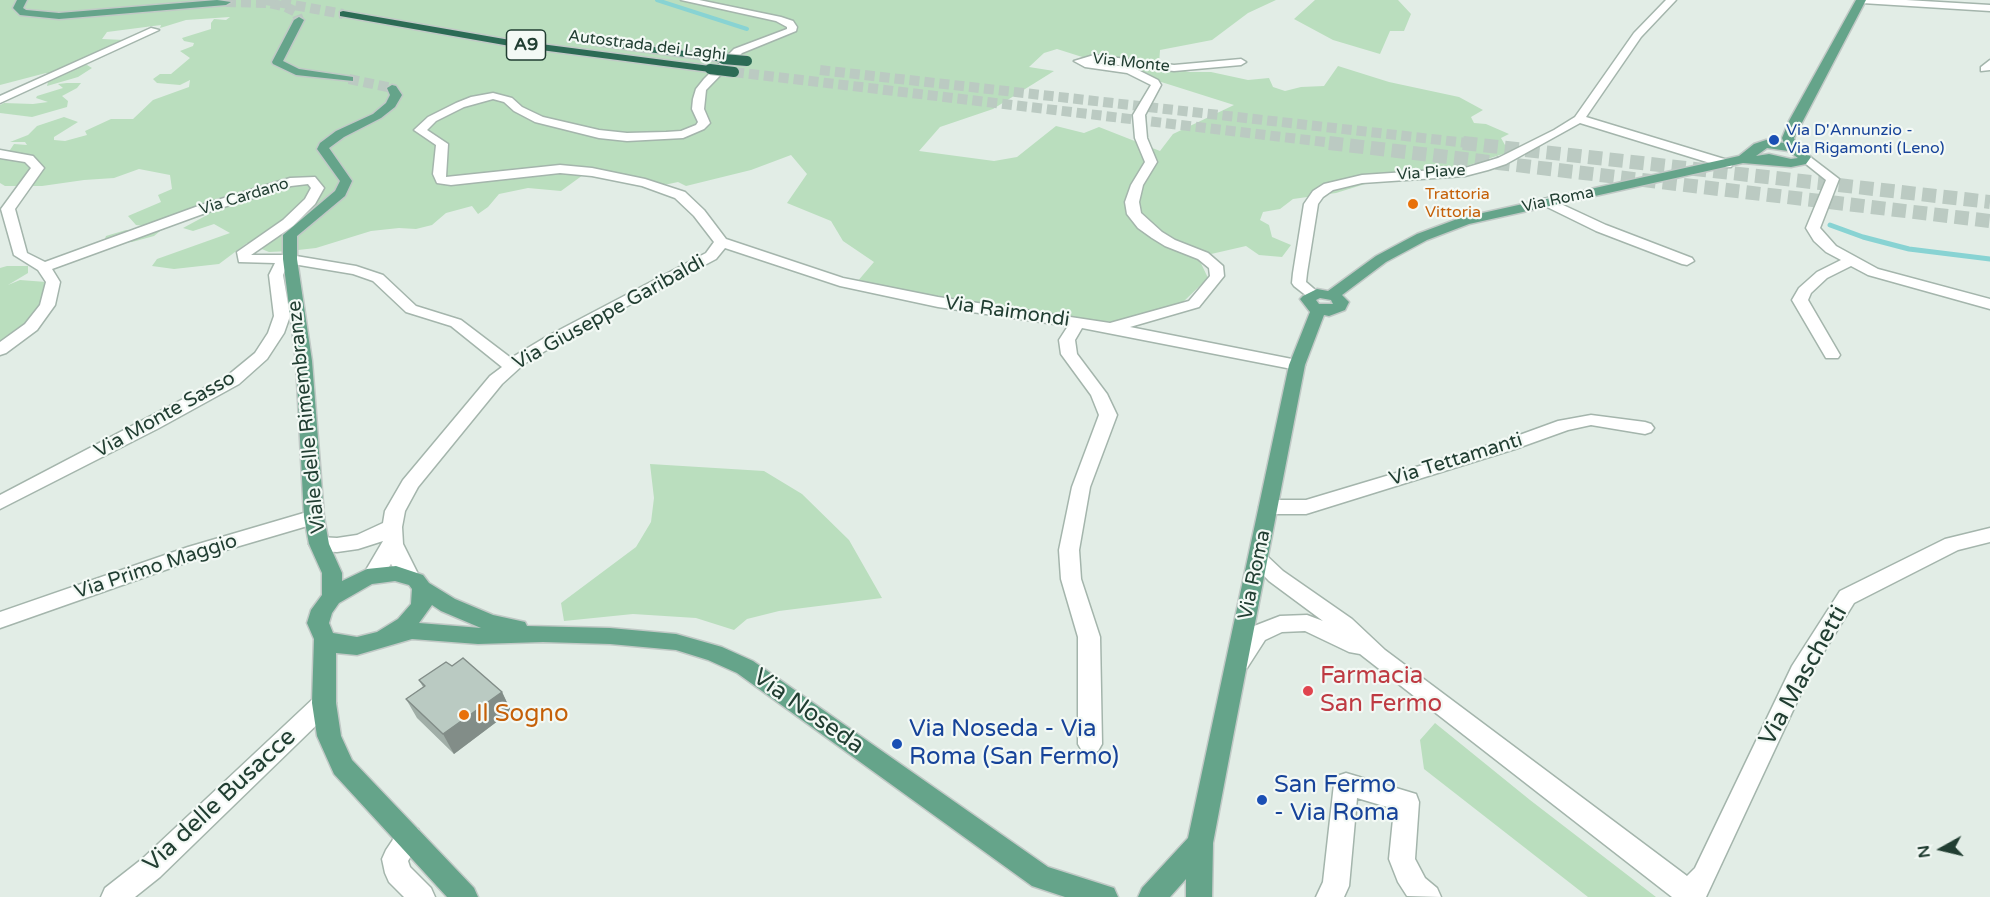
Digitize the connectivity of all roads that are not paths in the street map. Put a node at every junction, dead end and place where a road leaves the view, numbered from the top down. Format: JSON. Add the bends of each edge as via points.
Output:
{"nodes":[{"id":1,"x":22,"y":0,"type":"edge"},
{"id":2,"x":686,"y":0,"type":"edge"},
{"id":3,"x":1671,"y":0,"type":"edge"},
{"id":4,"x":1862,"y":0,"type":"edge"},
{"id":5,"x":1983,"y":0,"type":"edge"},
{"id":6,"x":226,"y":2,"type":"dead end"},
{"id":7,"x":1990,"y":2,"type":"edge"},
{"id":8,"x":1902,"y":3,"type":"junction"},
{"id":9,"x":359,"y":8,"type":"tunnel mouth"},
{"id":10,"x":1990,"y":8,"type":"edge"},
{"id":11,"x":344,"y":14,"type":"tunnel mouth"},
{"id":12,"x":1987,"y":15,"type":"edge"},
{"id":13,"x":299,"y":20,"type":"dead end"},
{"id":14,"x":459,"y":23,"type":"dead end"},
{"id":15,"x":154,"y":30,"type":"dead end"},
{"id":16,"x":594,"y":43,"type":"dead end"},
{"id":17,"x":747,"y":61,"type":"tunnel mouth"},
{"id":18,"x":1241,"y":62,"type":"dead end"},
{"id":19,"x":734,"y":72,"type":"tunnel mouth"},
{"id":20,"x":349,"y":79,"type":"tunnel mouth"},
{"id":21,"x":392,"y":88,"type":"dead end"},
{"id":22,"x":0,"y":100,"type":"edge"},
{"id":23,"x":1579,"y":119,"type":"junction"},
{"id":24,"x":1790,"y":143,"type":"junction"},
{"id":25,"x":1757,"y":150,"type":"junction"},
{"id":26,"x":0,"y":154,"type":"edge"},
{"id":27,"x":1805,"y":157,"type":"junction"},
{"id":28,"x":1743,"y":159,"type":"junction"},
{"id":29,"x":1785,"y":162,"type":"junction"},
{"id":30,"x":1727,"y":164,"type":"junction"},
{"id":31,"x":1819,"y":170,"type":"junction"},
{"id":32,"x":1548,"y":202,"type":"junction"},
{"id":33,"x":721,"y":242,"type":"junction"},
{"id":34,"x":290,"y":259,"type":"junction"},
{"id":35,"x":1687,"y":261,"type":"dead end"},
{"id":36,"x":1850,"y":261,"type":"junction"},
{"id":37,"x":44,"y":267,"type":"junction"},
{"id":38,"x":1315,"y":302,"type":"junction"},
{"id":39,"x":1990,"y":304,"type":"edge"},
{"id":40,"x":1078,"y":322,"type":"junction"},
{"id":41,"x":1110,"y":328,"type":"junction"},
{"id":42,"x":0,"y":351,"type":"edge"},
{"id":43,"x":1832,"y":355,"type":"dead end"},
{"id":44,"x":1297,"y":365,"type":"junction"},
{"id":45,"x":511,"y":366,"type":"junction"},
{"id":46,"x":1645,"y":428,"type":"dead end"},
{"id":47,"x":0,"y":503,"type":"edge"},
{"id":48,"x":1269,"y":507,"type":"junction"},
{"id":49,"x":314,"y":517,"type":"junction"},
{"id":50,"x":1990,"y":535,"type":"edge"},
{"id":51,"x":392,"y":536,"type":"junction"},
{"id":52,"x":319,"y":544,"type":"junction"},
{"id":53,"x":1259,"y":560,"type":"junction"},
{"id":54,"x":332,"y":573,"type":"junction"},
{"id":55,"x":365,"y":578,"type":"junction"},
{"id":56,"x":416,"y":582,"type":"junction"},
{"id":57,"x":332,"y":597,"type":"junction"},
{"id":58,"x":0,"y":620,"type":"edge"},
{"id":59,"x":543,"y":634,"type":"junction"},
{"id":60,"x":325,"y":639,"type":"junction"},
{"id":61,"x":383,"y":639,"type":"junction"},
{"id":62,"x":1377,"y":656,"type":"junction"},
{"id":63,"x":1235,"y":668,"type":"junction"},
{"id":64,"x":324,"y":703,"type":"junction"},
{"id":65,"x":1090,"y":744,"type":"dead end"},
{"id":66,"x":409,"y":837,"type":"junction"},
{"id":67,"x":1200,"y":843,"type":"junction"},
{"id":68,"x":1048,"y":887,"type":"edge"},
{"id":69,"x":1691,"y":895,"type":"edge"},
{"id":70,"x":114,"y":897,"type":"edge"},
{"id":71,"x":422,"y":897,"type":"edge"},
{"id":72,"x":465,"y":897,"type":"edge"},
{"id":73,"x":1105,"y":897,"type":"edge"},
{"id":74,"x":1150,"y":897,"type":"edge"},
{"id":75,"x":1199,"y":897,"type":"edge"},
{"id":76,"x":1329,"y":897,"type":"edge"},
{"id":77,"x":1428,"y":897,"type":"edge"}],
"edges":[{"from":1,"to":6,"type":"main road","via":[[18,8],[23,13],[59,16]]},
{"from":2,"to":33,"type":"street","via":[[778,19],[792,27],[791,31],[738,51],[708,81],[699,99],[698,109],[704,123],[700,127],[666,136],[599,134],[539,120],[508,100],[493,96],[460,105],[420,130],[442,144],[441,180],[560,169],[645,183],[680,195]]},
{"from":3,"to":23,"type":"street","name":"Via Piave","via":[[1636,35]]},
{"from":4,"to":8,"type":"street"},
{"from":4,"to":24,"type":"main road","via":[[1795,120]]},
{"from":5,"to":7,"type":"street"},
{"from":8,"to":10,"type":"street"},
{"from":8,"to":12,"type":"street"},
{"from":9,"to":14,"type":"highway"},
{"from":11,"to":19,"type":"highway","name":"Autostrada dei Laghi","number":"A9","bridge":true,"via":[[510,43]]},
{"from":13,"to":20,"type":"main road","via":[[277,62],[296,72]]},
{"from":15,"to":22,"type":"street"},
{"from":16,"to":17,"type":"highway","name":"Autostrada dei Laghi","bridge":true},
{"from":18,"to":41,"type":"street","name":"Via Monte","via":[[1174,68],[1094,58],[1079,61],[1130,70],[1154,82],[1156,85],[1139,115],[1141,138],[1150,162],[1137,185],[1132,202],[1134,214],[1157,235],[1216,266],[1217,276],[1194,304]]},
{"from":21,"to":34,"type":"main road","name":"Viale delle Rimembranze","via":[[396,95],[391,105],[324,146],[346,181],[340,193],[290,235]]},
{"from":23,"to":30,"type":"street"},
{"from":23,"to":38,"type":"street","name":"Via Piave","via":[[1484,167],[1465,172],[1362,179],[1329,187],[1318,194],[1311,204],[1299,273],[1299,283]]},
{"from":24,"to":25,"type":"main road","via":[[1761,145]]},
{"from":24,"to":27,"type":"main road"},
{"from":25,"to":28,"type":"main road"},
{"from":25,"to":29,"type":"main road"},
{"from":26,"to":37,"type":"street","via":[[28,159],[38,168],[8,209],[21,255]]},
{"from":27,"to":29,"type":"main road","via":[[1802,161]]},
{"from":27,"to":31,"type":"street"},
{"from":28,"to":29,"type":"main road"},
{"from":28,"to":30,"type":"main road","name":"Via Roma"},
{"from":29,"to":31,"type":"street"},
{"from":30,"to":32,"type":"main road","name":"Via Roma"},
{"from":31,"to":36,"type":"street","via":[[1833,179],[1813,228],[1819,238]]},
{"from":32,"to":35,"type":"street","via":[[1601,228]]},
{"from":32,"to":38,"type":"main road","name":"Via Roma","via":[[1465,221],[1422,237],[1381,259],[1332,295],[1341,302],[1340,308],[1329,311]]},
{"from":33,"to":40,"type":"street","name":"Via Raimondi","via":[[840,282],[938,302]]},
{"from":33,"to":45,"type":"street","name":"Via Giuseppe Garibaldi","via":[[711,256],[552,340]]},
{"from":34,"to":37,"type":"street","name":"Via Cardano","via":[[244,259],[244,252],[288,223],[310,201],[318,188],[311,180],[290,182],[206,208]]},
{"from":34,"to":45,"type":"street","name":"Via Cardano","via":[[356,270],[378,278],[411,309],[456,323]]},
{"from":34,"to":47,"type":"street","name":"Via Monte Sasso","via":[[278,268],[276,275],[282,316],[276,333],[261,356],[233,380]]},
{"from":34,"to":49,"type":"main road","name":"Viale delle Rimembranze","via":[[304,361]]},
{"from":36,"to":39,"type":"street","via":[[1873,272]]},
{"from":36,"to":43,"type":"street","via":[[1822,276],[1804,291],[1800,300]]},
{"from":37,"to":42,"type":"street","via":[[53,282],[46,305],[31,327]]},
{"from":38,"to":44,"type":"main road","name":"Via Roma"},
{"from":40,"to":41,"type":"street","name":"Via Raimondi"},
{"from":40,"to":65,"type":"street","via":[[1067,340],[1070,354],[1099,394],[1108,415],[1081,486],[1069,550],[1071,579],[1089,637]]},
{"from":41,"to":44,"type":"street","name":"Via Raimondi"},
{"from":44,"to":48,"type":"main road","name":"Via Roma"},
{"from":45,"to":51,"type":"street","name":"Via Giuseppe Garibaldi","via":[[410,484],[395,511]]},
{"from":46,"to":48,"type":"street","name":"Via Tettamanti","via":[[1591,420],[1564,425],[1306,507]]},
{"from":48,"to":53,"type":"main road","name":"Via Roma"},
{"from":49,"to":52,"type":"main road","name":"Viale delle Rimembranze"},
{"from":49,"to":58,"type":"street","name":"Via Primo Maggio","via":[[195,552]]},
{"from":50,"to":69,"type":"street","name":"Via Maschetti","via":[[1952,544],[1847,597],[1800,672],[1704,877]]},
{"from":51,"to":52,"type":"street"},
{"from":51,"to":55,"type":"street","name":"Via Giuseppe Garibaldi"},
{"from":51,"to":56,"type":"street","via":[[401,564]]},
{"from":52,"to":54,"type":"main road","name":"Viale delle Rimembranze"},
{"from":53,"to":62,"type":"street","via":[[1344,625]]},
{"from":53,"to":63,"type":"main road","name":"Via Roma"},
{"from":54,"to":55,"type":"main road","via":[[348,581]]},
{"from":54,"to":57,"type":"main road","name":"Viale delle Rimembranze"},
{"from":55,"to":56,"type":"main road","via":[[396,573]]},
{"from":55,"to":57,"type":"main road"},
{"from":56,"to":59,"type":"main road","name":"Via Noseda","via":[[448,605],[489,622]]},
{"from":56,"to":61,"type":"main road","via":[[423,600],[415,615]]},
{"from":57,"to":60,"type":"main road","via":[[318,623]]},
{"from":59,"to":61,"type":"main road","name":"Via Noseda","via":[[478,636],[412,631]]},
{"from":59,"to":68,"type":"main road","name":"Via Noseda","via":[[676,642],[745,667]]},
{"from":60,"to":61,"type":"main road","via":[[345,646]]},
{"from":60,"to":64,"type":"main road"},
{"from":62,"to":63,"type":"street","via":[[1307,623],[1280,624],[1257,634]]},
{"from":62,"to":69,"type":"street"},
{"from":63,"to":67,"type":"main road","name":"Via Roma"},
{"from":64,"to":66,"type":"main road","via":[[329,736],[343,767]]},
{"from":64,"to":70,"type":"street","name":"Via delle Busacce","via":[[151,868]]},
{"from":66,"to":71,"type":"street","via":[[395,859],[396,866]]},
{"from":66,"to":72,"type":"main road"},
{"from":67,"to":74,"type":"main road","name":"Via Roma"},
{"from":67,"to":75,"type":"main road","name":"Via Roma"},
{"from":68,"to":73,"type":"main road","name":"Via Noseda"},
{"from":76,"to":77,"type":"street","via":[[1336,886],[1346,784],[1407,801],[1402,859],[1416,887]]}]}
